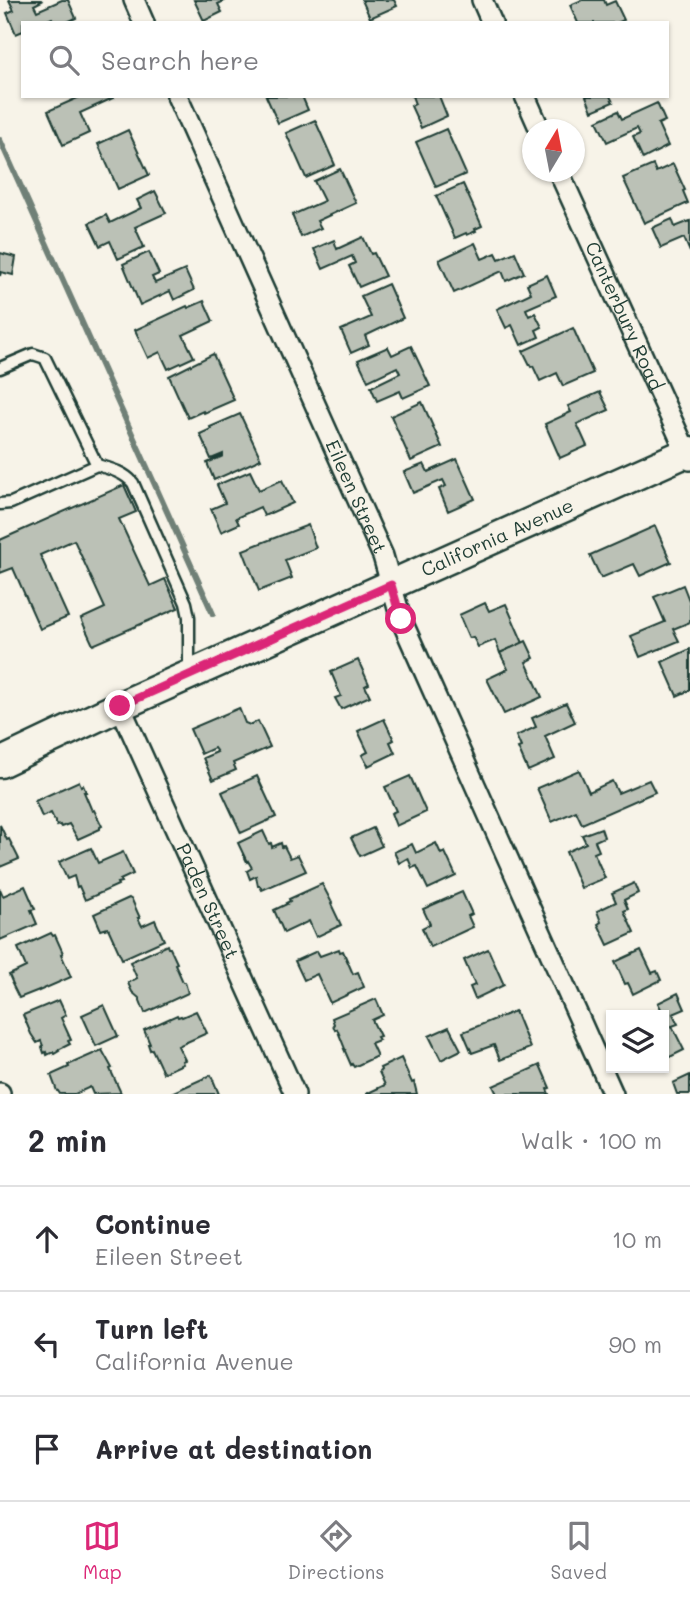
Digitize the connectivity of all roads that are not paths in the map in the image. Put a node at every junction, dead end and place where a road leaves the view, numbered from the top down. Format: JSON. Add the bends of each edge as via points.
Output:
{"nodes":[{"id":1,"x":134,"y":0,"type":"edge"},
{"id":2,"x":482,"y":0,"type":"edge"},
{"id":3,"x":143,"y":21,"type":"edge"},
{"id":4,"x":491,"y":21,"type":"edge"},
{"id":5,"x":178,"y":98,"type":"edge"},
{"id":6,"x":526,"y":98,"type":"edge"},
{"id":7,"x":535,"y":119,"type":"edge"},
{"id":8,"x":564,"y":182,"type":"edge"},
{"id":9,"x":0,"y":368,"type":"edge"},
{"id":10,"x":689,"y":455,"type":"edge"},
{"id":11,"x":97,"y":465,"type":"junction"},
{"id":12,"x":0,"y":503,"type":"edge"},
{"id":13,"x":391,"y":585,"type":"junction"},
{"id":14,"x":189,"y":676,"type":"junction"},
{"id":15,"x":120,"y":706,"type":"junction"},
{"id":16,"x":0,"y":763,"type":"edge"},
{"id":17,"x":295,"y":1094,"type":"edge"},
{"id":18,"x":613,"y":1094,"type":"edge"}],
"edges":[{"from":1,"to":3,"type":"street"},
{"from":2,"to":4,"type":"street"},
{"from":5,"to":13,"type":"street","name":"Eileen Street","via":[[383,556]]},
{"from":6,"to":7,"type":"street"},
{"from":8,"to":10,"type":"street","name":"Canterbury Road"},
{"from":9,"to":11,"type":"lane","via":[[33,354],[45,358]]},
{"from":10,"to":13,"type":"main road","name":"California Avenue"},
{"from":11,"to":12,"type":"lane","via":[[11,503]]},
{"from":11,"to":14,"type":"lane","via":[[117,471],[133,483],[186,603]]},
{"from":13,"to":14,"type":"main road","name":"California Avenue"},
{"from":13,"to":18,"type":"street","name":"Eileen Street","via":[[401,619]]},
{"from":14,"to":15,"type":"main road","name":"California Avenue"},
{"from":15,"to":16,"type":"main road","name":"California Avenue"},
{"from":15,"to":17,"type":"street","name":"Paden Street"}]}
